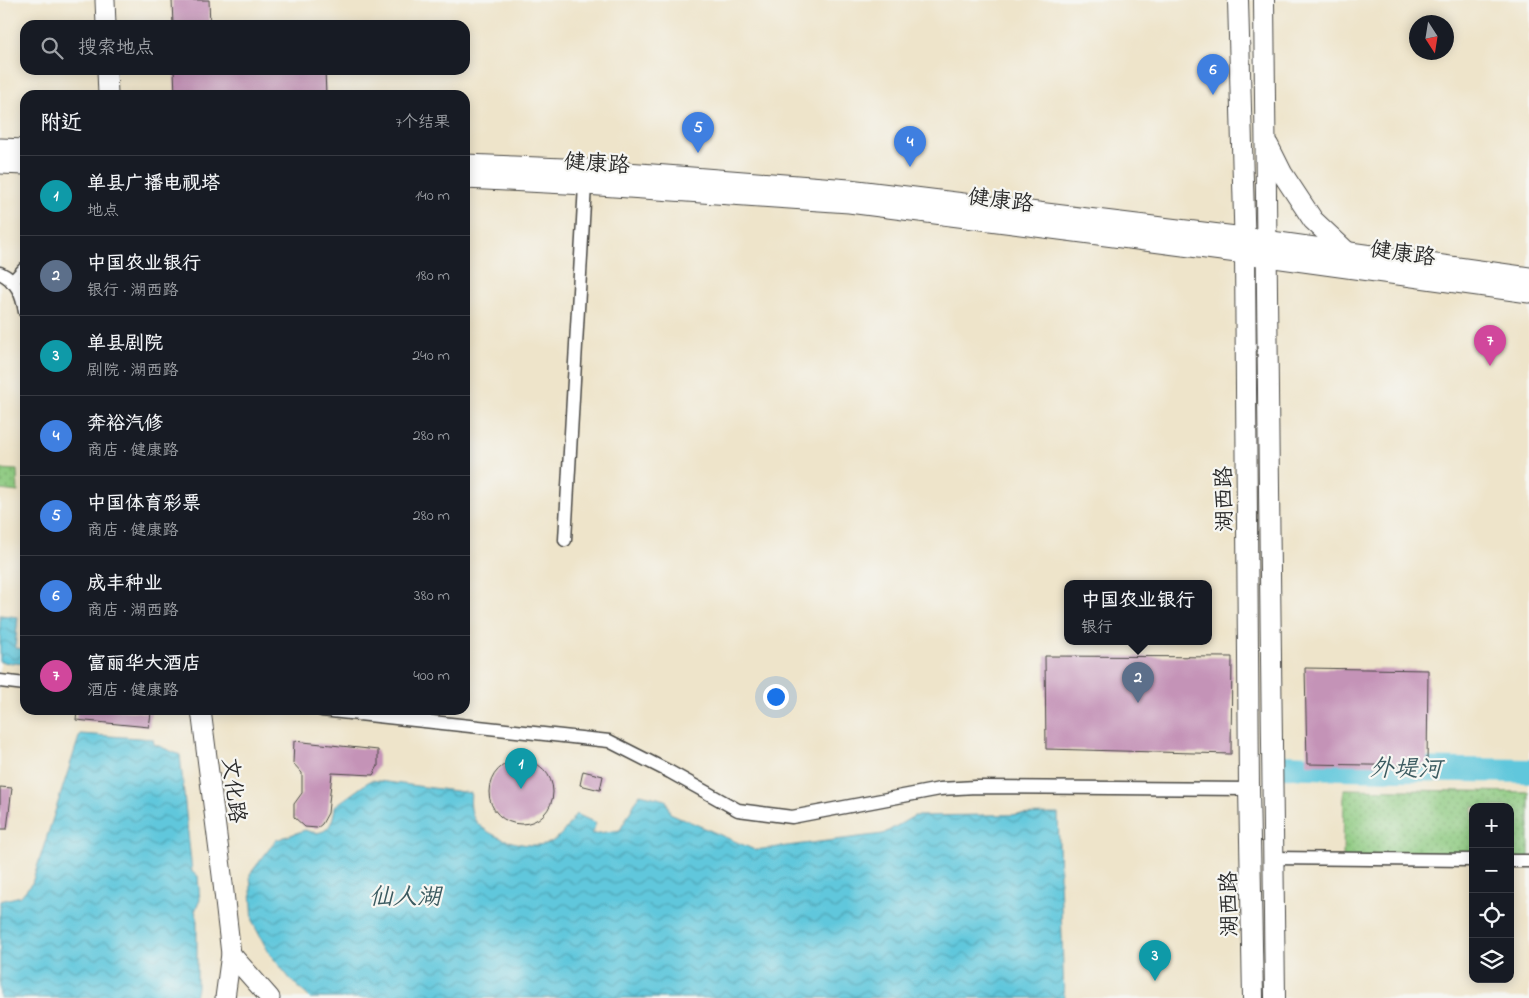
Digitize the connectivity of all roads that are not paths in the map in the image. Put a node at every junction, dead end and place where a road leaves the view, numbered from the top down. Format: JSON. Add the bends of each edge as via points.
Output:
{"nodes":[{"id":1,"x":105,"y":0,"type":"edge"},
{"id":2,"x":1238,"y":0,"type":"edge"},
{"id":3,"x":1264,"y":0,"type":"edge"},
{"id":4,"x":106,"y":20,"type":"edge"},
{"id":5,"x":107,"y":75,"type":"edge"},
{"id":6,"x":108,"y":90,"type":"edge"},
{"id":7,"x":1266,"y":142,"type":"junction"},
{"id":8,"x":0,"y":148,"type":"edge"},
{"id":9,"x":20,"y":150,"type":"edge"},
{"id":10,"x":0,"y":164,"type":"edge"},
{"id":11,"x":470,"y":164,"type":"edge"},
{"id":12,"x":20,"y":166,"type":"edge"},
{"id":13,"x":470,"y":178,"type":"edge"},
{"id":14,"x":585,"y":185,"type":"junction"},
{"id":15,"x":1244,"y":245,"type":"junction"},
{"id":16,"x":1268,"y":249,"type":"junction"},
{"id":17,"x":1346,"y":251,"type":"junction"},
{"id":18,"x":0,"y":273,"type":"edge"},
{"id":19,"x":20,"y":273,"type":"edge"},
{"id":20,"x":1529,"y":277,"type":"edge"},
{"id":21,"x":12,"y":282,"type":"junction"},
{"id":22,"x":20,"y":292,"type":"edge"},
{"id":23,"x":1529,"y":293,"type":"edge"},
{"id":24,"x":565,"y":540,"type":"dead end"},
{"id":25,"x":0,"y":681,"type":"edge"},
{"id":26,"x":20,"y":683,"type":"edge"},
{"id":27,"x":202,"y":715,"type":"edge"},
{"id":28,"x":368,"y":715,"type":"edge"},
{"id":29,"x":1250,"y":789,"type":"junction"},
{"id":30,"x":1272,"y":858,"type":"junction"},
{"id":31,"x":1469,"y":860,"type":"edge"},
{"id":32,"x":1514,"y":861,"type":"edge"},
{"id":33,"x":1529,"y":861,"type":"edge"},
{"id":34,"x":231,"y":954,"type":"junction"},
{"id":35,"x":225,"y":998,"type":"edge"},
{"id":36,"x":270,"y":998,"type":"edge"},
{"id":37,"x":1253,"y":998,"type":"edge"},
{"id":38,"x":1275,"y":998,"type":"edge"}],
"edges":[{"from":1,"to":4,"type":"main road"},
{"from":2,"to":15,"type":"main road","name":"湖西路"},
{"from":3,"to":7,"type":"main road","name":"湖西路"},
{"from":5,"to":6,"type":"main road"},
{"from":7,"to":16,"type":"main road","name":"湖西路"},
{"from":7,"to":17,"type":"main road","via":[[1313,220]]},
{"from":8,"to":9,"type":"main road"},
{"from":10,"to":12,"type":"main road"},
{"from":11,"to":15,"type":"main road","name":"健康路","via":[[588,169],[849,189]]},
{"from":13,"to":14,"type":"main road","name":"健康路"},
{"from":14,"to":15,"type":"main road","name":"健康路","via":[[849,203]]},
{"from":14,"to":24,"type":"street"},
{"from":15,"to":16,"type":"main road","name":"健康路"},
{"from":15,"to":29,"type":"main road","name":"湖西路"},
{"from":16,"to":17,"type":"main road","name":"健康路"},
{"from":16,"to":23,"type":"main road","name":"健康路"},
{"from":16,"to":30,"type":"main road","name":"湖西路"},
{"from":17,"to":20,"type":"main road","name":"健康路"},
{"from":18,"to":21,"type":"street"},
{"from":19,"to":21,"type":"street"},
{"from":21,"to":22,"type":"street"},
{"from":25,"to":26,"type":"street"},
{"from":27,"to":34,"type":"main road","name":"文化路"},
{"from":28,"to":29,"type":"street","via":[[609,741],[738,810],[792,817],[940,789]]},
{"from":29,"to":37,"type":"main road","name":"湖西路"},
{"from":30,"to":31,"type":"street"},
{"from":30,"to":38,"type":"main road","name":"湖西路"},
{"from":32,"to":33,"type":"street"},
{"from":34,"to":35,"type":"main road"},
{"from":34,"to":36,"type":"main road"}]}
